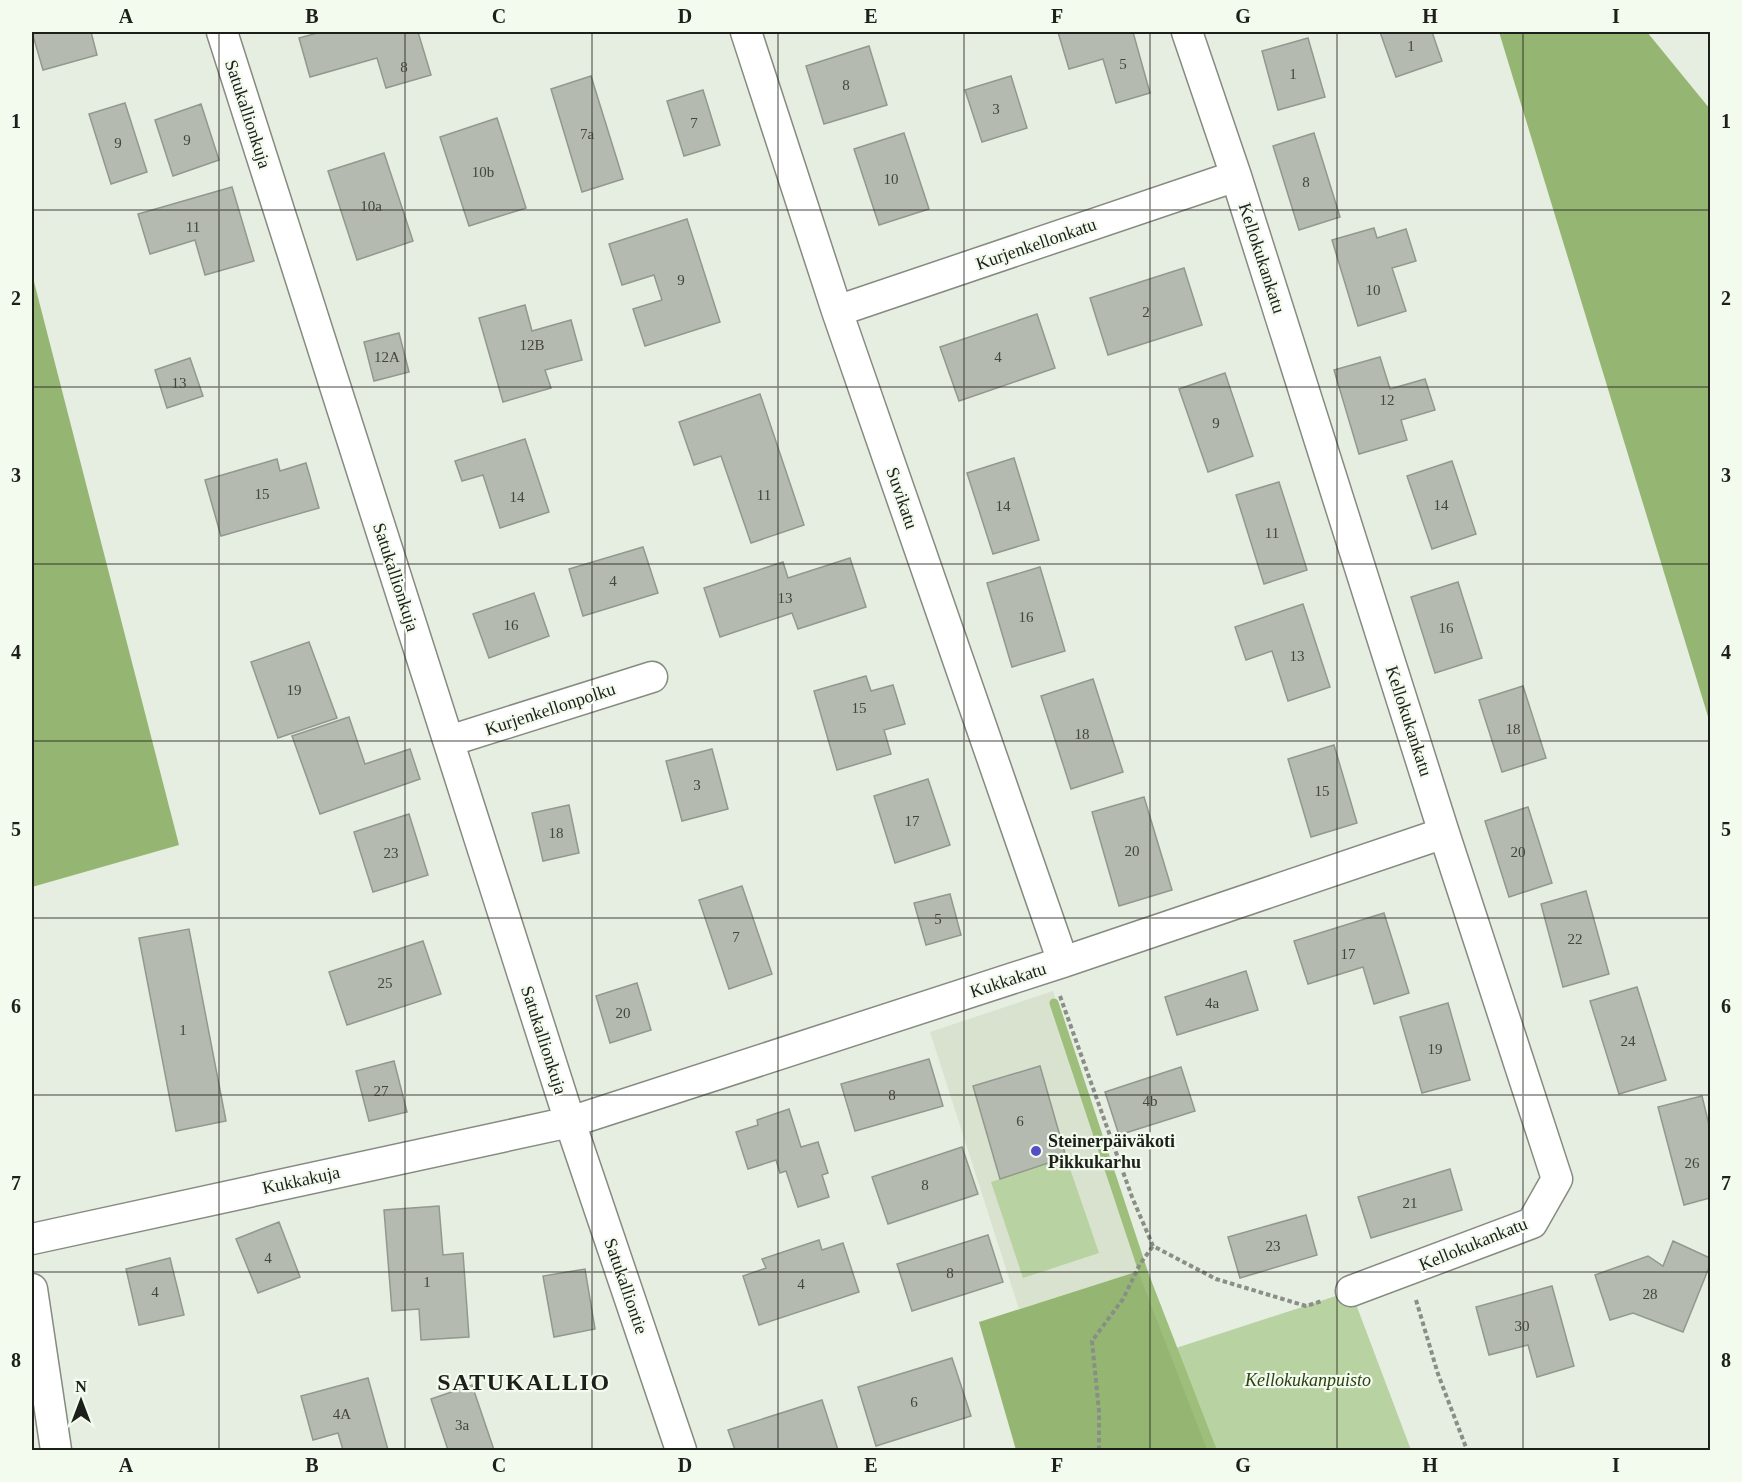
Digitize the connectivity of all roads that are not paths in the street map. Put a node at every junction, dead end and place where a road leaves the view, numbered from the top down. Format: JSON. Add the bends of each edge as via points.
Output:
{"nodes":[{"id":1,"x":222,"y":32,"type":"edge"},
{"id":2,"x":746,"y":32,"type":"edge"},
{"id":3,"x":1193,"y":35,"type":"edge"},
{"id":4,"x":1236,"y":176,"type":"junction"},
{"id":5,"x":837,"y":311,"type":"junction"},
{"id":6,"x":652,"y":677,"type":"dead end"},
{"id":7,"x":449,"y":741,"type":"junction"},
{"id":8,"x":1444,"y":833,"type":"junction"},
{"id":9,"x":1056,"y":964,"type":"junction"},
{"id":10,"x":570,"y":1122,"type":"junction"},
{"id":11,"x":32,"y":1239,"type":"edge"},
{"id":12,"x":32,"y":1289,"type":"edge"},
{"id":13,"x":1351,"y":1291,"type":"road end"},
{"id":14,"x":56,"y":1450,"type":"edge"},
{"id":15,"x":681,"y":1450,"type":"edge"}],
"edges":[{"from":1,"to":7,"type":"street","name":"Satukallionkuja"},
{"from":2,"to":5,"type":"street","name":"Suvikatu"},
{"from":3,"to":4,"type":"street","name":"Kellokukankatu"},
{"from":4,"to":5,"type":"street","name":"Kurjenkellonkatu"},
{"from":4,"to":8,"type":"street","name":"Kellokukankatu"},
{"from":5,"to":9,"type":"street","name":"Suvikatu"},
{"from":6,"to":7,"type":"street","name":"Kurjenkellonpolku"},
{"from":7,"to":10,"type":"street","name":"Satukallionkuja"},
{"from":8,"to":9,"type":"street","name":"Kukkakatu"},
{"from":8,"to":13,"type":"street","name":"Kellokukankatu","via":[[1557,1179],[1532,1223]]},
{"from":9,"to":10,"type":"street","name":"Kukkakatu"},
{"from":10,"to":11,"type":"street","name":"Kukkakuja"},
{"from":10,"to":15,"type":"street","name":"Satukalliontie"},
{"from":12,"to":14,"type":"street"}]}
